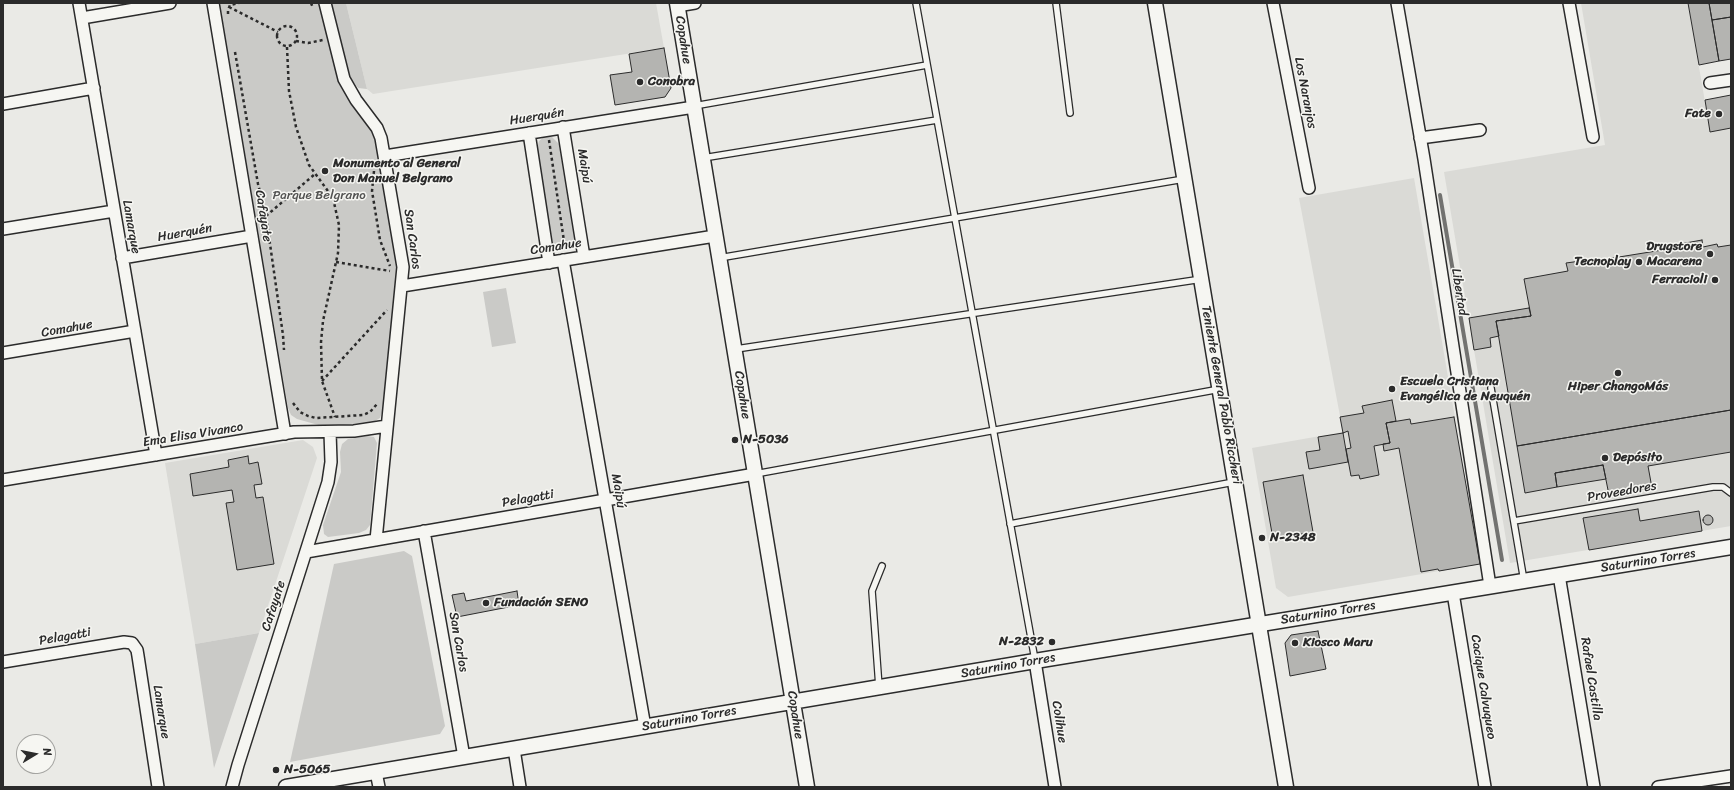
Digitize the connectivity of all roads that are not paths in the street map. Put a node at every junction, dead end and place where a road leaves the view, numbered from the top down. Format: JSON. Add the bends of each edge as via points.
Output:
{"nodes":[{"id":1,"x":79,"y":3,"type":"edge"},
{"id":2,"x":170,"y":3,"type":"edge"},
{"id":3,"x":213,"y":3,"type":"edge"},
{"id":4,"x":325,"y":3,"type":"edge"},
{"id":5,"x":695,"y":3,"type":"edge"},
{"id":6,"x":916,"y":3,"type":"edge"},
{"id":7,"x":1056,"y":3,"type":"edge"},
{"id":8,"x":1155,"y":3,"type":"edge"},
{"id":9,"x":1273,"y":3,"type":"edge"},
{"id":10,"x":1397,"y":3,"type":"edge"},
{"id":11,"x":1569,"y":3,"type":"edge"},
{"id":12,"x":677,"y":4,"type":"edge"},
{"id":13,"x":82,"y":18,"type":"junction"},
{"id":14,"x":927,"y":65,"type":"junction"},
{"id":15,"x":1731,"y":80,"type":"edge"},
{"id":16,"x":1710,"y":83,"type":"dead end"},
{"id":17,"x":94,"y":88,"type":"junction"},
{"id":18,"x":3,"y":104,"type":"edge"},
{"id":19,"x":694,"y":106,"type":"junction"},
{"id":20,"x":1070,"y":113,"type":"dead end"},
{"id":21,"x":937,"y":120,"type":"junction"},
{"id":22,"x":563,"y":127,"type":"junction"},
{"id":23,"x":1480,"y":130,"type":"dead end"},
{"id":24,"x":529,"y":133,"type":"junction"},
{"id":25,"x":1592,"y":137,"type":"dead end"},
{"id":26,"x":1420,"y":138,"type":"junction"},
{"id":27,"x":385,"y":156,"type":"junction"},
{"id":28,"x":702,"y":158,"type":"junction"},
{"id":29,"x":1185,"y":179,"type":"junction"},
{"id":30,"x":1309,"y":188,"type":"dead end"},
{"id":31,"x":114,"y":211,"type":"junction"},
{"id":32,"x":955,"y":218,"type":"junction"},
{"id":33,"x":3,"y":229,"type":"edge"},
{"id":34,"x":252,"y":236,"type":"junction"},
{"id":35,"x":715,"y":236,"type":"junction"},
{"id":36,"x":564,"y":255,"type":"junction"},
{"id":37,"x":584,"y":257,"type":"junction"},
{"id":38,"x":122,"y":258,"type":"junction"},
{"id":39,"x":719,"y":258,"type":"junction"},
{"id":40,"x":549,"y":263,"type":"junction"},
{"id":41,"x":1202,"y":279,"type":"junction"},
{"id":42,"x":402,"y":286,"type":"junction"},
{"id":43,"x":972,"y":314,"type":"junction"},
{"id":44,"x":135,"y":331,"type":"junction"},
{"id":45,"x":734,"y":350,"type":"junction"},
{"id":46,"x":3,"y":353,"type":"edge"},
{"id":47,"x":1491,"y":388,"type":"dead end"},
{"id":48,"x":1220,"y":389,"type":"junction"},
{"id":49,"x":387,"y":426,"type":"junction"},
{"id":50,"x":994,"y":430,"type":"junction"},
{"id":51,"x":330,"y":432,"type":"junction"},
{"id":52,"x":285,"y":434,"type":"junction"},
{"id":53,"x":156,"y":455,"type":"junction"},
{"id":54,"x":755,"y":474,"type":"junction"},
{"id":55,"x":3,"y":480,"type":"edge"},
{"id":56,"x":1236,"y":482,"type":"junction"},
{"id":57,"x":1731,"y":493,"type":"edge"},
{"id":58,"x":605,"y":500,"type":"junction"},
{"id":59,"x":1514,"y":521,"type":"junction"},
{"id":60,"x":1010,"y":524,"type":"junction"},
{"id":61,"x":424,"y":532,"type":"junction"},
{"id":62,"x":376,"y":540,"type":"junction"},
{"id":63,"x":1731,"y":547,"type":"edge"},
{"id":64,"x":306,"y":552,"type":"junction"},
{"id":65,"x":882,"y":566,"type":"dead end"},
{"id":66,"x":1559,"y":575,"type":"junction"},
{"id":67,"x":1524,"y":581,"type":"junction"},
{"id":68,"x":1490,"y":586,"type":"junction"},
{"id":69,"x":1453,"y":592,"type":"junction"},
{"id":70,"x":1260,"y":624,"type":"junction"},
{"id":71,"x":132,"y":643,"type":"joint"},
{"id":72,"x":1035,"y":661,"type":"junction"},
{"id":73,"x":3,"y":662,"type":"edge"},
{"id":74,"x":879,"y":688,"type":"junction"},
{"id":75,"x":793,"y":702,"type":"junction"},
{"id":76,"x":645,"y":727,"type":"junction"},
{"id":77,"x":514,"y":749,"type":"junction"},
{"id":78,"x":464,"y":757,"type":"junction"},
{"id":79,"x":376,"y":772,"type":"junction"},
{"id":80,"x":1731,"y":776,"type":"edge"},
{"id":81,"x":158,"y":787,"type":"edge"},
{"id":82,"x":232,"y":787,"type":"edge"},
{"id":83,"x":286,"y":787,"type":"edge"},
{"id":84,"x":379,"y":787,"type":"edge"},
{"id":85,"x":520,"y":787,"type":"edge"},
{"id":86,"x":807,"y":787,"type":"edge"},
{"id":87,"x":1056,"y":787,"type":"edge"},
{"id":88,"x":1286,"y":787,"type":"edge"},
{"id":89,"x":1485,"y":787,"type":"edge"},
{"id":90,"x":1594,"y":787,"type":"edge"},
{"id":91,"x":1658,"y":787,"type":"edge"}],
"edges":[{"from":1,"to":13,"type":"street","name":"Lamarque"},
{"from":2,"to":13,"type":"street"},
{"from":3,"to":34,"type":"street","name":"Cafayate"},
{"from":4,"to":27,"type":"street","name":"San Carlos","via":[[344,79],[379,133]]},
{"from":5,"to":12,"type":"street"},
{"from":6,"to":14,"type":"lane"},
{"from":7,"to":20,"type":"lane"},
{"from":8,"to":29,"type":"street","name":"Teniente General Pablo Riccheri"},
{"from":9,"to":30,"type":"street","name":"Los Naranjos"},
{"from":10,"to":26,"type":"street","name":"Libertad"},
{"from":11,"to":25,"type":"street"},
{"from":12,"to":19,"type":"street","name":"Copahue"},
{"from":13,"to":17,"type":"street","name":"Lamarque"},
{"from":14,"to":19,"type":"lane"},
{"from":14,"to":21,"type":"lane"},
{"from":15,"to":16,"type":"street"},
{"from":17,"to":18,"type":"street"},
{"from":17,"to":31,"type":"street","name":"Lamarque"},
{"from":19,"to":22,"type":"street","name":"Huerquén"},
{"from":19,"to":28,"type":"street","name":"Copahue"},
{"from":21,"to":28,"type":"lane"},
{"from":21,"to":32,"type":"lane"},
{"from":22,"to":24,"type":"street","name":"Huerquén"},
{"from":22,"to":37,"type":"street","name":"Maipú"},
{"from":23,"to":26,"type":"street"},
{"from":24,"to":27,"type":"street","name":"Huerquén"},
{"from":24,"to":40,"type":"street"},
{"from":26,"to":68,"type":"street","name":"Libertad"},
{"from":27,"to":42,"type":"street","name":"San Carlos","via":[[402,256]]},
{"from":28,"to":35,"type":"street","name":"Copahue"},
{"from":29,"to":32,"type":"lane"},
{"from":29,"to":41,"type":"street","name":"Teniente General Pablo Riccheri"},
{"from":31,"to":33,"type":"street"},
{"from":31,"to":38,"type":"street","name":"Lamarque"},
{"from":32,"to":39,"type":"lane"},
{"from":32,"to":43,"type":"lane"},
{"from":34,"to":38,"type":"street","name":"Huerquén"},
{"from":34,"to":52,"type":"street","name":"Cafayate"},
{"from":35,"to":37,"type":"street","name":"Comahue"},
{"from":35,"to":39,"type":"street","name":"Copahue"},
{"from":36,"to":37,"type":"street","name":"Comahue"},
{"from":36,"to":40,"type":"street","name":"Comahue"},
{"from":36,"to":58,"type":"street","name":"Maipú"},
{"from":38,"to":44,"type":"street","name":"Lamarque"},
{"from":39,"to":45,"type":"street","name":"Copahue"},
{"from":40,"to":42,"type":"street","name":"Comahue"},
{"from":41,"to":43,"type":"lane"},
{"from":41,"to":48,"type":"street","name":"Teniente General Pablo Riccheri"},
{"from":42,"to":49,"type":"street","name":"San Carlos"},
{"from":43,"to":45,"type":"lane"},
{"from":43,"to":50,"type":"lane"},
{"from":44,"to":46,"type":"street","name":"Comahue"},
{"from":44,"to":53,"type":"street","name":"Lamarque"},
{"from":45,"to":54,"type":"street","name":"Copahue"},
{"from":47,"to":59,"type":"lane"},
{"from":48,"to":50,"type":"lane"},
{"from":48,"to":56,"type":"street","name":"Teniente General Pablo Riccheri"},
{"from":49,"to":51,"type":"street","name":"Ema Elisa Vivanco"},
{"from":49,"to":62,"type":"street","name":"San Carlos"},
{"from":50,"to":54,"type":"lane"},
{"from":50,"to":60,"type":"lane"},
{"from":51,"to":52,"type":"street","name":"Ema Elisa Vivanco"},
{"from":51,"to":64,"type":"street","name":"Cafayate","via":[[330,476]]},
{"from":52,"to":53,"type":"street","name":"Ema Elisa Vivanco"},
{"from":53,"to":55,"type":"street","name":"Ema Elisa Vivanco"},
{"from":54,"to":58,"type":"street","name":"Pelagatti"},
{"from":54,"to":75,"type":"street","name":"Copahue"},
{"from":56,"to":60,"type":"lane"},
{"from":56,"to":70,"type":"street","name":"Teniente General Pablo Riccheri"},
{"from":57,"to":59,"type":"lane","name":"Proveedores","via":[[1724,488],[1713,487]]},
{"from":58,"to":61,"type":"street","name":"Pelagatti"},
{"from":58,"to":76,"type":"street","name":"Maipú"},
{"from":59,"to":67,"type":"lane"},
{"from":60,"to":72,"type":"lane"},
{"from":61,"to":62,"type":"street","name":"Pelagatti"},
{"from":61,"to":78,"type":"street","name":"San Carlos"},
{"from":62,"to":64,"type":"street","name":"Pelagatti"},
{"from":63,"to":66,"type":"street","name":"Saturnino Torres"},
{"from":64,"to":82,"type":"street","name":"Cafayate"},
{"from":65,"to":74,"type":"lane","via":[[872,591]]},
{"from":66,"to":67,"type":"street","name":"Saturnino Torres"},
{"from":66,"to":90,"type":"street","name":"Rafael Castilla"},
{"from":67,"to":68,"type":"street","name":"Saturnino Torres"},
{"from":68,"to":69,"type":"street","name":"Saturnino Torres"},
{"from":69,"to":70,"type":"street","name":"Saturnino Torres"},
{"from":69,"to":89,"type":"street","name":"Cacique Calvuqueo"},
{"from":70,"to":72,"type":"street","name":"Saturnino Torres"},
{"from":70,"to":88,"type":"street","name":"Teniente General Pablo Riccheri"},
{"from":71,"to":73,"type":"street","name":"Pelagatti","via":[[124,642]]},
{"from":71,"to":81,"type":"street","name":"Lamarque","via":[[138,656]]},
{"from":72,"to":74,"type":"street","name":"Saturnino Torres"},
{"from":72,"to":87,"type":"street","name":"Colihue"},
{"from":74,"to":75,"type":"street","name":"Saturnino Torres"},
{"from":75,"to":76,"type":"street","name":"Saturnino Torres"},
{"from":75,"to":86,"type":"street","name":"Copahue"},
{"from":76,"to":77,"type":"street","name":"Saturnino Torres"},
{"from":77,"to":78,"type":"street","name":"Saturnino Torres"},
{"from":77,"to":85,"type":"street"},
{"from":78,"to":79,"type":"street","name":"Saturnino Torres"},
{"from":79,"to":83,"type":"street","name":"Saturnino Torres"},
{"from":79,"to":84,"type":"street"},
{"from":80,"to":91,"type":"street"}]}
